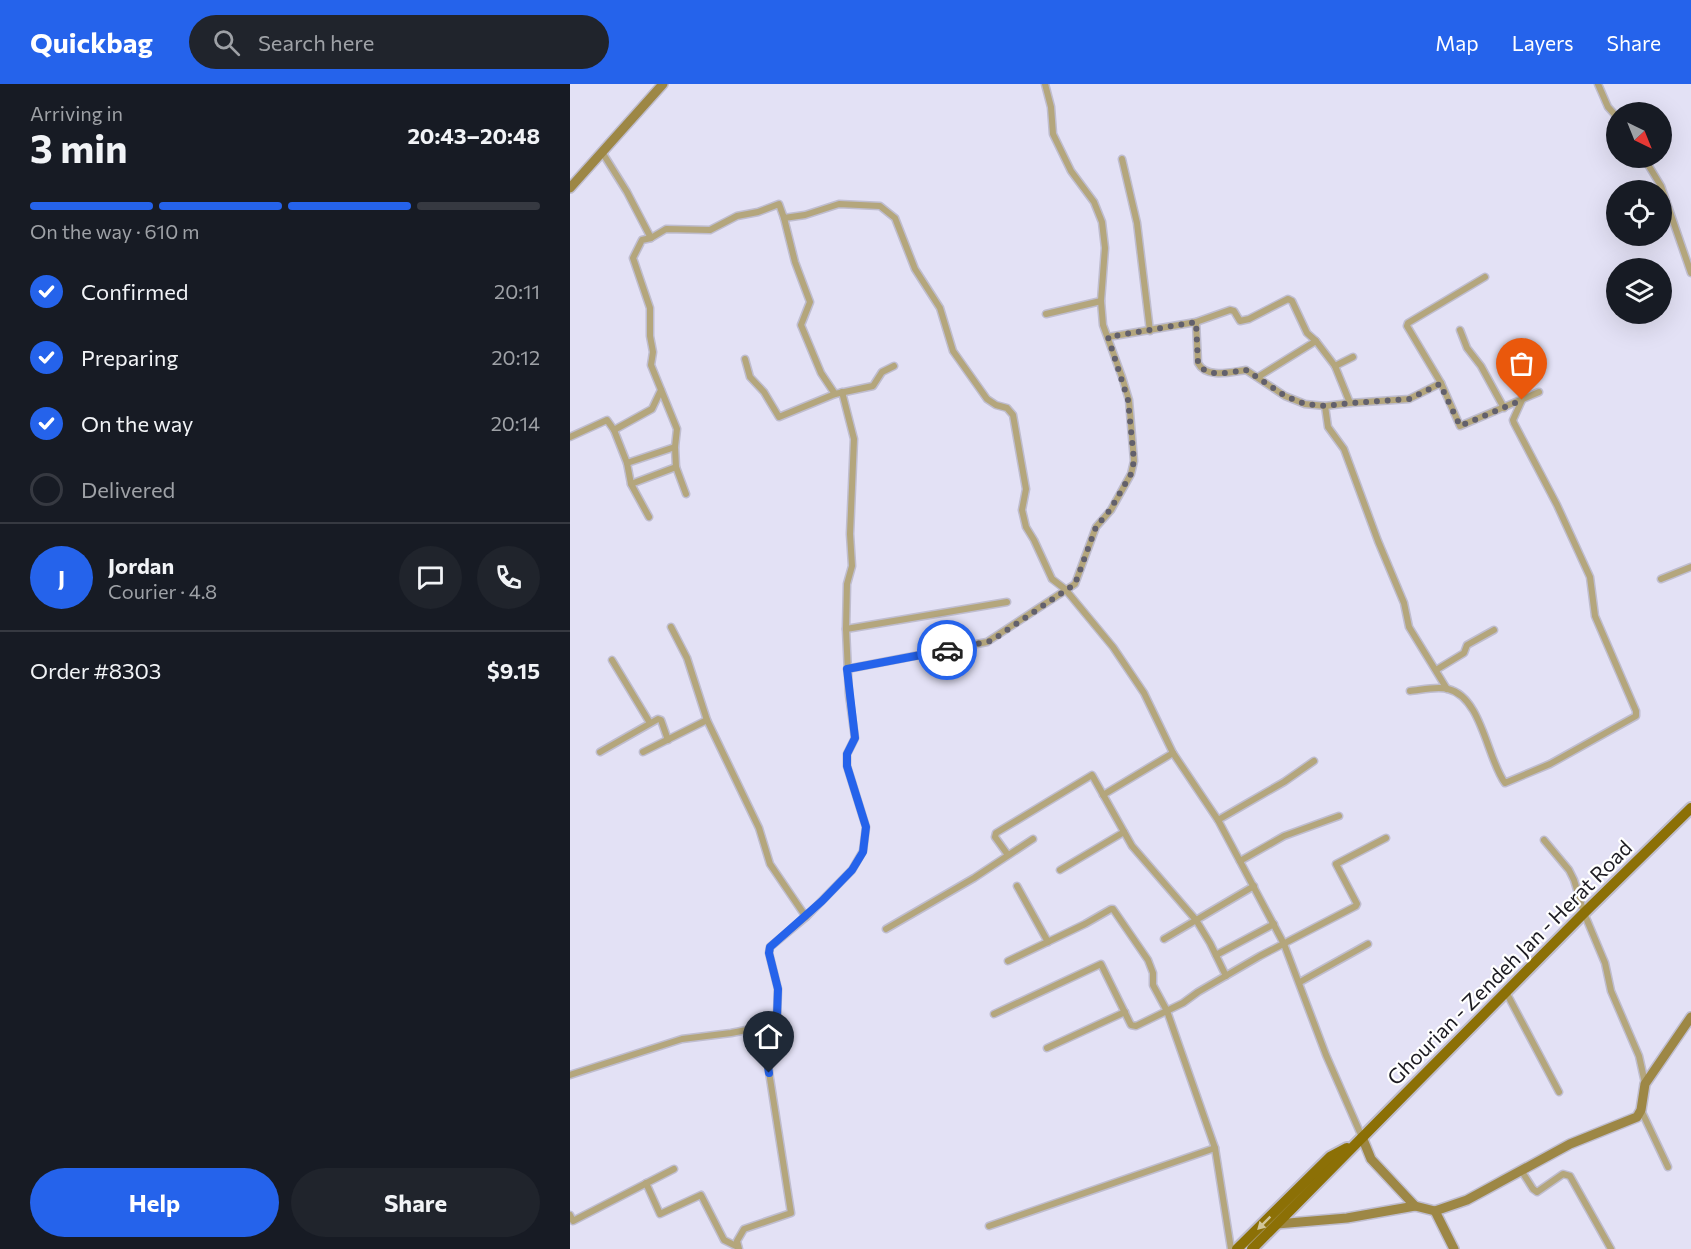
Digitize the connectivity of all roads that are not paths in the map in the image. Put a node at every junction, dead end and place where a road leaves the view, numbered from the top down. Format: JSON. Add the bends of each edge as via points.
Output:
{"nodes":[{"id":1,"x":663,"y":84,"type":"edge"},
{"id":2,"x":1046,"y":84,"type":"edge"},
{"id":3,"x":1598,"y":84,"type":"edge"},
{"id":4,"x":1606,"y":102,"type":"edge"},
{"id":5,"x":602,"y":152,"type":"junction"},
{"id":6,"x":1122,"y":159,"type":"dead end"},
{"id":7,"x":1650,"y":168,"type":"edge"},
{"id":8,"x":570,"y":188,"type":"edge"},
{"id":9,"x":784,"y":218,"type":"junction"},
{"id":10,"x":651,"y":238,"type":"junction"},
{"id":11,"x":1691,"y":273,"type":"edge"},
{"id":12,"x":1485,"y":277,"type":"dead end"},
{"id":13,"x":1101,"y":301,"type":"junction"},
{"id":14,"x":1046,"y":314,"type":"dead end"},
{"id":15,"x":1196,"y":322,"type":"junction"},
{"id":16,"x":1460,"y":330,"type":"dead end"},
{"id":17,"x":1150,"y":331,"type":"junction"},
{"id":18,"x":1108,"y":337,"type":"junction"},
{"id":19,"x":1316,"y":341,"type":"junction"},
{"id":20,"x":1353,"y":357,"type":"dead end"},
{"id":21,"x":745,"y":359,"type":"dead end"},
{"id":22,"x":894,"y":366,"type":"dead end"},
{"id":23,"x":1335,"y":366,"type":"junction"},
{"id":24,"x":1258,"y":377,"type":"junction"},
{"id":25,"x":1440,"y":384,"type":"junction"},
{"id":26,"x":661,"y":390,"type":"junction"},
{"id":27,"x":1539,"y":392,"type":"dead end"},
{"id":28,"x":838,"y":393,"type":"junction"},
{"id":29,"x":1522,"y":400,"type":"junction"},
{"id":30,"x":1350,"y":403,"type":"junction"},
{"id":31,"x":1325,"y":406,"type":"junction"},
{"id":32,"x":1504,"y":408,"type":"junction"},
{"id":33,"x":614,"y":430,"type":"junction"},
{"id":34,"x":570,"y":437,"type":"edge"},
{"id":35,"x":675,"y":447,"type":"junction"},
{"id":36,"x":627,"y":463,"type":"junction"},
{"id":37,"x":676,"y":467,"type":"junction"},
{"id":38,"x":631,"y":484,"type":"junction"},
{"id":39,"x":686,"y":494,"type":"dead end"},
{"id":40,"x":649,"y":517,"type":"dead end"},
{"id":41,"x":1691,"y":567,"type":"edge"},
{"id":42,"x":1661,"y":579,"type":"dead end"},
{"id":43,"x":1065,"y":589,"type":"junction"},
{"id":44,"x":1007,"y":602,"type":"dead end"},
{"id":45,"x":671,"y":627,"type":"dead end"},
{"id":46,"x":846,"y":629,"type":"junction"},
{"id":47,"x":1494,"y":630,"type":"dead end"},
{"id":48,"x":612,"y":660,"type":"dead end"},
{"id":49,"x":847,"y":669,"type":"junction"},
{"id":50,"x":1437,"y":670,"type":"junction"},
{"id":51,"x":1448,"y":689,"type":"junction"},
{"id":52,"x":1410,"y":691,"type":"dead end"},
{"id":53,"x":707,"y":720,"type":"junction"},
{"id":54,"x":650,"y":723,"type":"junction"},
{"id":55,"x":668,"y":740,"type":"junction"},
{"id":56,"x":600,"y":752,"type":"dead end"},
{"id":57,"x":643,"y":752,"type":"dead end"},
{"id":58,"x":1173,"y":753,"type":"junction"},
{"id":59,"x":1314,"y":761,"type":"dead end"},
{"id":60,"x":1103,"y":795,"type":"junction"},
{"id":61,"x":1691,"y":808,"type":"edge"},
{"id":62,"x":1339,"y":816,"type":"dead end"},
{"id":63,"x":1218,"y":820,"type":"junction"},
{"id":64,"x":1124,"y":832,"type":"junction"},
{"id":65,"x":1386,"y":838,"type":"dead end"},
{"id":66,"x":1033,"y":840,"type":"dead end"},
{"id":67,"x":1544,"y":840,"type":"dead end"},
{"id":68,"x":1008,"y":855,"type":"junction"},
{"id":69,"x":1240,"y":861,"type":"junction"},
{"id":70,"x":1060,"y":870,"type":"dead end"},
{"id":71,"x":1017,"y":886,"type":"dead end"},
{"id":72,"x":1254,"y":886,"type":"junction"},
{"id":73,"x":1584,"y":913,"type":"junction"},
{"id":74,"x":806,"y":917,"type":"junction"},
{"id":75,"x":1196,"y":920,"type":"junction"},
{"id":76,"x":1274,"y":924,"type":"junction"},
{"id":77,"x":886,"y":929,"type":"dead end"},
{"id":78,"x":1164,"y":939,"type":"dead end"},
{"id":79,"x":1048,"y":942,"type":"junction"},
{"id":80,"x":1284,"y":944,"type":"junction"},
{"id":81,"x":1368,"y":944,"type":"dead end"},
{"id":82,"x":1216,"y":956,"type":"junction"},
{"id":83,"x":1008,"y":961,"type":"dead end"},
{"id":84,"x":1226,"y":976,"type":"junction"},
{"id":85,"x":1300,"y":982,"type":"junction"},
{"id":86,"x":1506,"y":992,"type":"junction"},
{"id":87,"x":1167,"y":1011,"type":"junction"},
{"id":88,"x":1125,"y":1012,"type":"junction"},
{"id":89,"x":994,"y":1014,"type":"dead end"},
{"id":90,"x":1691,"y":1017,"type":"edge"},
{"id":91,"x":762,"y":1027,"type":"junction"},
{"id":92,"x":1047,"y":1048,"type":"dead end"},
{"id":93,"x":570,"y":1075,"type":"edge"},
{"id":94,"x":1645,"y":1084,"type":"junction"},
{"id":95,"x":1559,"y":1092,"type":"dead end"},
{"id":96,"x":1641,"y":1110,"type":"junction"},
{"id":97,"x":1358,"y":1140,"type":"junction"},
{"id":98,"x":1215,"y":1148,"type":"junction"},
{"id":99,"x":1668,"y":1167,"type":"dead end"},
{"id":100,"x":674,"y":1169,"type":"dead end"},
{"id":101,"x":1521,"y":1170,"type":"junction"},
{"id":102,"x":646,"y":1183,"type":"junction"},
{"id":103,"x":1415,"y":1206,"type":"junction"},
{"id":104,"x":1435,"y":1211,"type":"junction"},
{"id":105,"x":570,"y":1215,"type":"edge"},
{"id":106,"x":1277,"y":1224,"type":"junction"},
{"id":107,"x":989,"y":1226,"type":"dead end"},
{"id":108,"x":739,"y":1248,"type":"edge"},
{"id":109,"x":1232,"y":1249,"type":"edge"},
{"id":110,"x":1238,"y":1249,"type":"edge"},
{"id":111,"x":1252,"y":1249,"type":"edge"},
{"id":112,"x":1454,"y":1249,"type":"edge"},
{"id":113,"x":1611,"y":1249,"type":"edge"}],
"edges":[{"from":1,"to":5,"type":"street"},
{"from":2,"to":13,"type":"street","via":[[1053,134],[1102,222],[1105,248]]},
{"from":3,"to":4,"type":"street"},
{"from":5,"to":8,"type":"street"},
{"from":5,"to":10,"type":"street"},
{"from":6,"to":17,"type":"street","via":[[1137,223]]},
{"from":7,"to":11,"type":"street","via":[[1661,186]]},
{"from":9,"to":10,"type":"street","via":[[779,204],[737,216],[710,230],[666,229]]},
{"from":9,"to":28,"type":"street","via":[[810,302],[801,325],[821,374]]},
{"from":9,"to":43,"type":"street","via":[[839,204],[880,206],[895,218],[915,269],[940,308],[953,351],[987,399],[1013,415],[1026,489],[1026,527],[1052,579]]},
{"from":10,"to":26,"type":"street","via":[[642,240],[633,258],[650,308],[651,365]]},
{"from":12,"to":25,"type":"street","via":[[1406,324]]},
{"from":13,"to":14,"type":"street"},
{"from":13,"to":18,"type":"street"},
{"from":15,"to":17,"type":"street"},
{"from":15,"to":19,"type":"street","via":[[1230,310],[1240,321],[1249,319],[1288,299],[1307,333]]},
{"from":15,"to":24,"type":"street","via":[[1201,369],[1224,373],[1246,370]]},
{"from":16,"to":32,"type":"street"},
{"from":17,"to":18,"type":"street"},
{"from":18,"to":43,"type":"street","via":[[1126,390],[1134,461],[1131,474],[1096,527],[1075,584]]},
{"from":19,"to":23,"type":"street"},
{"from":19,"to":24,"type":"street"},
{"from":20,"to":23,"type":"street"},
{"from":21,"to":28,"type":"street","via":[[750,377],[778,417]]},
{"from":22,"to":28,"type":"street","via":[[882,372],[873,386]]},
{"from":23,"to":30,"type":"street"},
{"from":24,"to":31,"type":"street","via":[[1285,396]]},
{"from":25,"to":30,"type":"street","via":[[1409,399]]},
{"from":25,"to":32,"type":"street","via":[[1460,426]]},
{"from":26,"to":33,"type":"street","via":[[652,410]]},
{"from":26,"to":35,"type":"street","via":[[677,429]]},
{"from":27,"to":29,"type":"street"},
{"from":28,"to":46,"type":"street","via":[[854,438],[852,566]]},
{"from":29,"to":32,"type":"street"},
{"from":29,"to":51,"type":"street","via":[[1514,423],[1590,577],[1595,616],[1636,716],[1550,764],[1505,783],[1473,711],[1463,697]]},
{"from":30,"to":31,"type":"street"},
{"from":31,"to":50,"type":"street","via":[[1328,427],[1352,468],[1404,603],[1409,627]]},
{"from":33,"to":34,"type":"street","via":[[607,420]]},
{"from":33,"to":36,"type":"street"},
{"from":35,"to":36,"type":"street"},
{"from":35,"to":37,"type":"street"},
{"from":36,"to":38,"type":"street"},
{"from":37,"to":38,"type":"street"},
{"from":37,"to":39,"type":"street"},
{"from":38,"to":40,"type":"street"},
{"from":41,"to":42,"type":"street"},
{"from":43,"to":49,"type":"street","via":[[987,642]]},
{"from":43,"to":58,"type":"street","via":[[1144,693]]},
{"from":44,"to":46,"type":"street"},
{"from":45,"to":53,"type":"street","via":[[687,658]]},
{"from":46,"to":49,"type":"street"},
{"from":47,"to":50,"type":"street","via":[[1467,645],[1464,653]]},
{"from":48,"to":54,"type":"street"},
{"from":49,"to":74,"type":"street","via":[[855,738],[847,754],[847,766],[866,827],[863,852],[852,870]]},
{"from":50,"to":51,"type":"street"},
{"from":51,"to":52,"type":"street"},
{"from":53,"to":55,"type":"street"},
{"from":53,"to":74,"type":"street","via":[[759,828],[770,864]]},
{"from":54,"to":55,"type":"street","via":[[660,719]]},
{"from":54,"to":56,"type":"street"},
{"from":55,"to":57,"type":"street"},
{"from":58,"to":60,"type":"street"},
{"from":58,"to":63,"type":"street"},
{"from":59,"to":63,"type":"street","via":[[1284,783]]},
{"from":60,"to":64,"type":"street"},
{"from":60,"to":68,"type":"street","via":[[1090,776],[996,833]]},
{"from":61,"to":73,"type":"main road","name":"Ghourian - Zendeh Jan - Herat Road"},
{"from":62,"to":69,"type":"street","via":[[1284,836]]},
{"from":63,"to":69,"type":"street"},
{"from":64,"to":70,"type":"street"},
{"from":64,"to":75,"type":"street"},
{"from":65,"to":80,"type":"street","via":[[1336,864],[1356,906]]},
{"from":66,"to":68,"type":"street"},
{"from":67,"to":73,"type":"street","via":[[1569,870]]},
{"from":68,"to":77,"type":"street"},
{"from":69,"to":72,"type":"street"},
{"from":71,"to":79,"type":"street"},
{"from":72,"to":75,"type":"street"},
{"from":72,"to":76,"type":"street"},
{"from":73,"to":86,"type":"main road","name":"Ghourian - Zendeh Jan - Herat Road"},
{"from":73,"to":94,"type":"street","via":[[1639,1056]]},
{"from":74,"to":91,"type":"street","via":[[770,947],[778,989],[777,1016]]},
{"from":75,"to":78,"type":"street"},
{"from":75,"to":82,"type":"street"},
{"from":76,"to":80,"type":"street"},
{"from":76,"to":82,"type":"street"},
{"from":79,"to":83,"type":"street"},
{"from":79,"to":87,"type":"street","via":[[1113,909],[1143,950],[1153,973],[1153,985]]},
{"from":80,"to":84,"type":"street"},
{"from":80,"to":85,"type":"street"},
{"from":81,"to":85,"type":"street"},
{"from":82,"to":84,"type":"street"},
{"from":84,"to":87,"type":"street"},
{"from":85,"to":97,"type":"street"},
{"from":86,"to":95,"type":"street"},
{"from":86,"to":97,"type":"main road","name":"Ghourian - Zendeh Jan - Herat Road"},
{"from":87,"to":88,"type":"street","via":[[1133,1026]]},
{"from":87,"to":98,"type":"street"},
{"from":88,"to":89,"type":"street","via":[[1099,964]]},
{"from":88,"to":92,"type":"street"},
{"from":90,"to":94,"type":"street"},
{"from":91,"to":93,"type":"street","via":[[682,1039]]},
{"from":91,"to":108,"type":"street","via":[[791,1213],[744,1228],[737,1240]]},
{"from":94,"to":96,"type":"street"},
{"from":96,"to":99,"type":"street"},
{"from":96,"to":101,"type":"street","via":[[1637,1117],[1570,1144]]},
{"from":97,"to":103,"type":"street"},
{"from":97,"to":106,"type":"main road","name":"Ghourian - Zendeh Jan - Herat Road"},
{"from":97,"to":110,"type":"main road","one_way":true,"via":[[1330,1157]]},
{"from":98,"to":107,"type":"street"},
{"from":98,"to":109,"type":"street"},
{"from":100,"to":102,"type":"street"},
{"from":101,"to":104,"type":"street","via":[[1467,1200]]},
{"from":101,"to":113,"type":"street","via":[[1537,1192],[1563,1174],[1570,1176]]},
{"from":102,"to":105,"type":"street","via":[[573,1221]]},
{"from":102,"to":108,"type":"street","via":[[660,1214],[701,1195],[724,1240]]},
{"from":103,"to":104,"type":"street"},
{"from":103,"to":106,"type":"street","via":[[1347,1218]]},
{"from":104,"to":112,"type":"street"},
{"from":106,"to":111,"type":"main road","name":"Ghourian - Zendeh Jan - Herat Road"}]}
